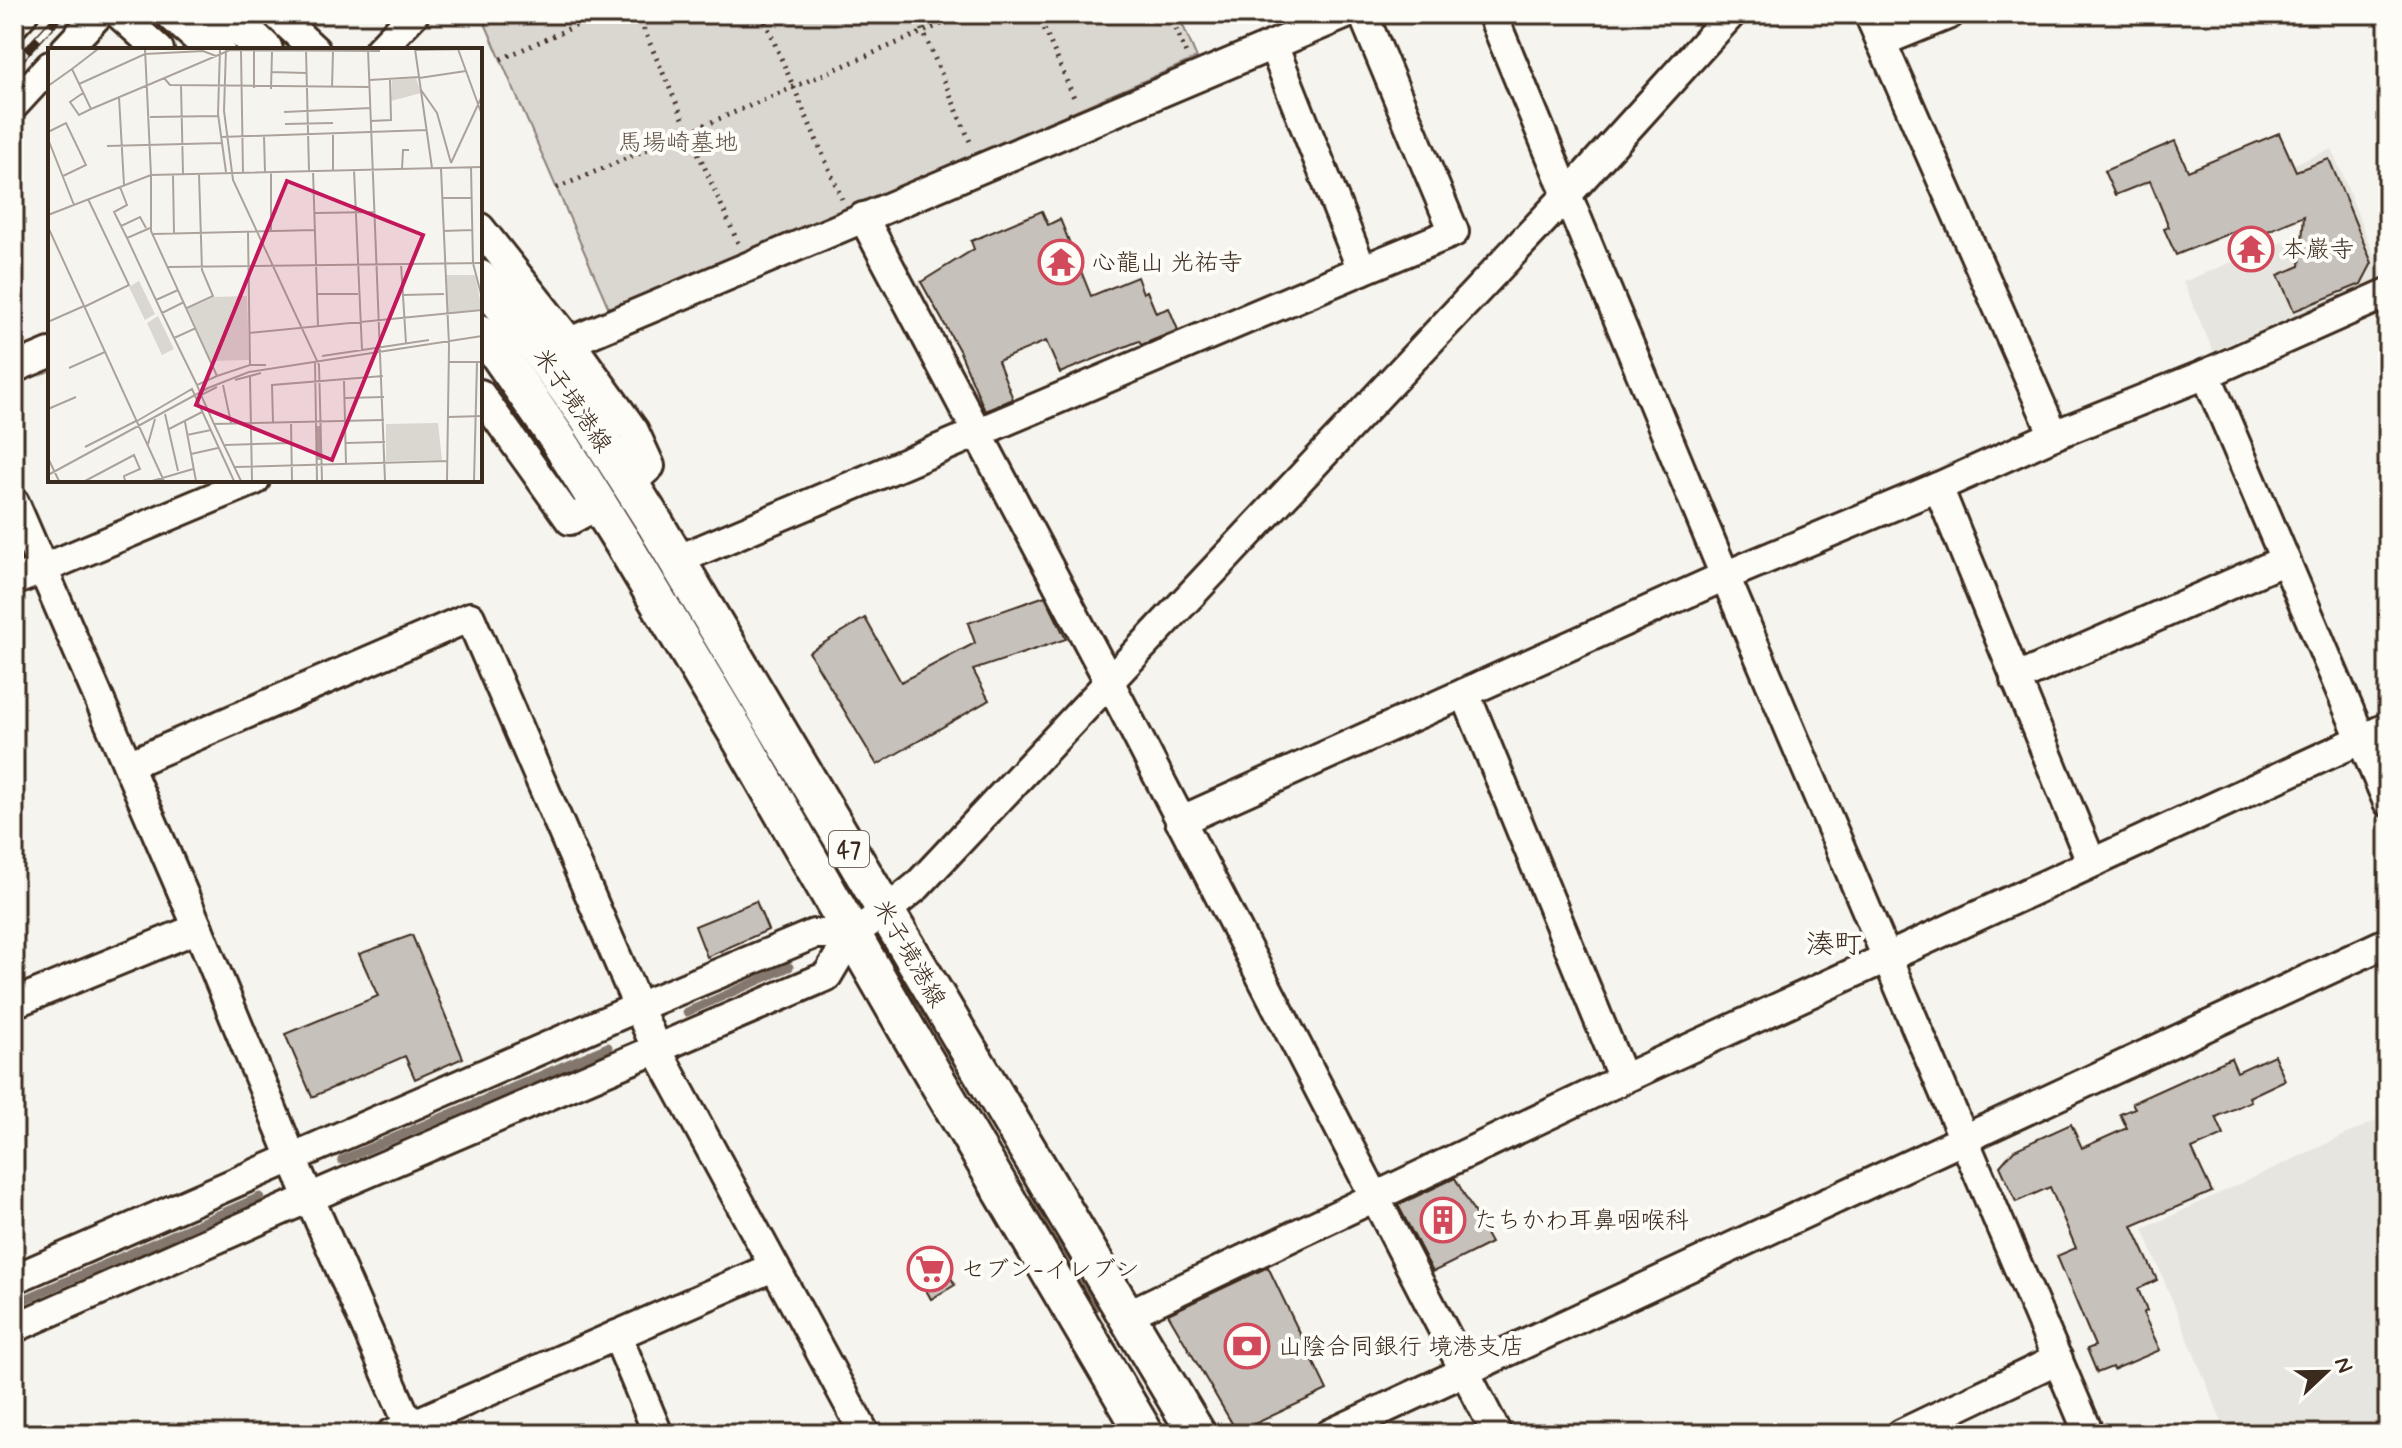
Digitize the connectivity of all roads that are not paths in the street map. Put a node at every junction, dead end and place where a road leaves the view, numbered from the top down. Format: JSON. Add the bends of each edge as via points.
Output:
{"nodes":[{"id":1,"x":23,"y":14,"type":"edge"},
{"id":2,"x":99,"y":14,"type":"edge"},
{"id":3,"x":119,"y":14,"type":"edge"},
{"id":4,"x":175,"y":14,"type":"edge"},
{"id":5,"x":227,"y":14,"type":"edge"},
{"id":6,"x":276,"y":14,"type":"edge"},
{"id":7,"x":414,"y":14,"type":"edge"},
{"id":8,"x":1346,"y":14,"type":"edge"},
{"id":9,"x":1363,"y":14,"type":"edge"},
{"id":10,"x":1492,"y":14,"type":"edge"},
{"id":11,"x":1731,"y":14,"type":"edge"},
{"id":12,"x":1869,"y":14,"type":"edge"},
{"id":13,"x":1950,"y":14,"type":"edge"},
{"id":14,"x":14,"y":24,"type":"edge"},
{"id":15,"x":1881,"y":42,"type":"junction"},
{"id":16,"x":1273,"y":45,"type":"junction"},
{"id":17,"x":67,"y":48,"type":"edge"},
{"id":18,"x":157,"y":48,"type":"edge"},
{"id":19,"x":214,"y":48,"type":"edge"},
{"id":20,"x":262,"y":48,"type":"edge"},
{"id":21,"x":313,"y":48,"type":"edge"},
{"id":22,"x":381,"y":48,"type":"edge"},
{"id":23,"x":48,"y":68,"type":"edge"},
{"id":24,"x":14,"y":105,"type":"edge"},
{"id":25,"x":1567,"y":195,"type":"junction"},
{"id":26,"x":858,"y":219,"type":"junction"},
{"id":27,"x":482,"y":231,"type":"edge"},
{"id":28,"x":1362,"y":270,"type":"junction"},
{"id":29,"x":482,"y":281,"type":"edge"},
{"id":30,"x":2388,"y":293,"type":"edge"},
{"id":31,"x":482,"y":335,"type":"edge"},
{"id":32,"x":570,"y":342,"type":"junction"},
{"id":33,"x":48,"y":354,"type":"edge"},
{"id":34,"x":14,"y":368,"type":"edge"},
{"id":35,"x":2206,"y":374,"type":"junction"},
{"id":36,"x":482,"y":397,"type":"edge"},
{"id":37,"x":979,"y":433,"type":"junction"},
{"id":38,"x":2054,"y":435,"type":"junction"},
{"id":39,"x":250,"y":482,"type":"edge"},
{"id":40,"x":629,"y":485,"type":"junction"},
{"id":41,"x":1938,"y":487,"type":"junction"},
{"id":42,"x":14,"y":502,"type":"edge"},
{"id":43,"x":598,"y":505,"type":"junction"},
{"id":44,"x":677,"y":560,"type":"junction"},
{"id":45,"x":2285,"y":560,"type":"junction"},
{"id":46,"x":44,"y":569,"type":"junction"},
{"id":47,"x":1725,"y":576,"type":"junction"},
{"id":48,"x":14,"y":581,"type":"edge"},
{"id":49,"x":2015,"y":679,"type":"junction"},
{"id":50,"x":1109,"y":681,"type":"junction"},
{"id":51,"x":1465,"y":693,"type":"junction"},
{"id":52,"x":2388,"y":727,"type":"edge"},
{"id":53,"x":2359,"y":739,"type":"junction"},
{"id":54,"x":128,"y":765,"type":"junction"},
{"id":55,"x":2388,"y":802,"type":"edge"},
{"id":56,"x":1180,"y":821,"type":"junction"},
{"id":57,"x":2091,"y":862,"type":"junction"},
{"id":58,"x":886,"y":911,"type":"junction"},
{"id":59,"x":198,"y":928,"type":"junction"},
{"id":60,"x":852,"y":934,"type":"junction"},
{"id":61,"x":2388,"y":942,"type":"edge"},
{"id":62,"x":1887,"y":957,"type":"junction"},
{"id":63,"x":14,"y":1003,"type":"edge"},
{"id":64,"x":638,"y":1007,"type":"junction"},
{"id":65,"x":656,"y":1048,"type":"junction"},
{"id":66,"x":1623,"y":1079,"type":"junction"},
{"id":67,"x":1964,"y":1138,"type":"junction"},
{"id":68,"x":292,"y":1158,"type":"junction"},
{"id":69,"x":1374,"y":1196,"type":"junction"},
{"id":70,"x":309,"y":1198,"type":"junction"},
{"id":71,"x":773,"y":1267,"type":"junction"},
{"id":72,"x":14,"y":1279,"type":"edge"},
{"id":73,"x":1127,"y":1315,"type":"junction"},
{"id":74,"x":14,"y":1328,"type":"edge"},
{"id":75,"x":617,"y":1335,"type":"junction"},
{"id":76,"x":2058,"y":1359,"type":"junction"},
{"id":77,"x":1464,"y":1372,"type":"junction"},
{"id":78,"x":404,"y":1431,"type":"edge"},
{"id":79,"x":658,"y":1434,"type":"edge"},
{"id":80,"x":865,"y":1434,"type":"edge"},
{"id":81,"x":1145,"y":1434,"type":"edge"},
{"id":82,"x":1197,"y":1434,"type":"edge"},
{"id":83,"x":1330,"y":1434,"type":"edge"},
{"id":84,"x":1497,"y":1434,"type":"edge"},
{"id":85,"x":1901,"y":1434,"type":"edge"},
{"id":86,"x":2089,"y":1434,"type":"edge"}],
"edges":[{"from":1,"to":14,"type":"street"},
{"from":2,"to":17,"type":"street"},
{"from":3,"to":18,"type":"street"},
{"from":4,"to":19,"type":"main road"},
{"from":5,"to":20,"type":"main road"},
{"from":6,"to":21,"type":"street"},
{"from":7,"to":22,"type":"street"},
{"from":8,"to":16,"type":"street"},
{"from":9,"to":28,"type":"street","via":[[1454,232]]},
{"from":10,"to":25,"type":"street"},
{"from":11,"to":25,"type":"street"},
{"from":12,"to":15,"type":"street"},
{"from":13,"to":15,"type":"street"},
{"from":15,"to":38,"type":"street"},
{"from":16,"to":26,"type":"street"},
{"from":16,"to":28,"type":"street"},
{"from":23,"to":24,"type":"street"},
{"from":25,"to":47,"type":"street"},
{"from":25,"to":50,"type":"street"},
{"from":26,"to":32,"type":"street"},
{"from":26,"to":37,"type":"street"},
{"from":27,"to":32,"type":"street"},
{"from":28,"to":37,"type":"street"},
{"from":29,"to":40,"type":"main road","name":"米子境港線","number":"47","via":[[537,346]]},
{"from":30,"to":35,"type":"street"},
{"from":31,"to":43,"type":"main road","name":"米子境港線","number":"47","via":[[549,426]]},
{"from":32,"to":40,"type":"street","via":[[634,431],[650,466]]},
{"from":33,"to":34,"type":"street"},
{"from":35,"to":38,"type":"street"},
{"from":35,"to":45,"type":"street"},
{"from":36,"to":43,"type":"street","via":[[570,520]]},
{"from":37,"to":44,"type":"street"},
{"from":37,"to":50,"type":"street"},
{"from":38,"to":41,"type":"street"},
{"from":39,"to":46,"type":"street"},
{"from":40,"to":44,"type":"main road","name":"米子境港線","number":"47"},
{"from":41,"to":47,"type":"street"},
{"from":41,"to":49,"type":"street"},
{"from":42,"to":46,"type":"street"},
{"from":43,"to":60,"type":"main road","name":"米子境港線","number":"47"},
{"from":44,"to":58,"type":"main road","name":"米子境港線","number":"47"},
{"from":45,"to":49,"type":"street"},
{"from":45,"to":53,"type":"street"},
{"from":46,"to":48,"type":"street"},
{"from":46,"to":54,"type":"street"},
{"from":47,"to":51,"type":"street"},
{"from":47,"to":62,"type":"street"},
{"from":49,"to":57,"type":"street"},
{"from":50,"to":56,"type":"street"},
{"from":50,"to":58,"type":"street","via":[[917,886]]},
{"from":51,"to":56,"type":"street"},
{"from":51,"to":66,"type":"street"},
{"from":52,"to":53,"type":"street"},
{"from":53,"to":55,"type":"street"},
{"from":53,"to":57,"type":"street"},
{"from":54,"to":59,"type":"street"},
{"from":54,"to":64,"type":"street","via":[[470,617]]},
{"from":56,"to":69,"type":"street"},
{"from":57,"to":62,"type":"street"},
{"from":58,"to":60,"type":"street"},
{"from":58,"to":73,"type":"main road","name":"米子境港線","number":"47"},
{"from":59,"to":63,"type":"street"},
{"from":59,"to":68,"type":"street"},
{"from":60,"to":64,"type":"street","via":[[814,934]]},
{"from":60,"to":65,"type":"street","via":[[827,976]]},
{"from":60,"to":81,"type":"main road","name":"米子境港線","number":"47"},
{"from":61,"to":67,"type":"street"},
{"from":62,"to":66,"type":"street"},
{"from":62,"to":67,"type":"street"},
{"from":64,"to":65,"type":"street"},
{"from":64,"to":68,"type":"street"},
{"from":65,"to":70,"type":"street"},
{"from":65,"to":71,"type":"street"},
{"from":66,"to":69,"type":"street"},
{"from":67,"to":76,"type":"street"},
{"from":67,"to":77,"type":"street"},
{"from":68,"to":70,"type":"street"},
{"from":68,"to":72,"type":"street"},
{"from":69,"to":73,"type":"street"},
{"from":69,"to":77,"type":"street"},
{"from":70,"to":74,"type":"street"},
{"from":70,"to":78,"type":"street"},
{"from":71,"to":75,"type":"street"},
{"from":71,"to":80,"type":"street"},
{"from":73,"to":82,"type":"main road","name":"米子境港線","number":"47"},
{"from":75,"to":78,"type":"street"},
{"from":75,"to":79,"type":"street"},
{"from":76,"to":85,"type":"street"},
{"from":76,"to":86,"type":"street"},
{"from":77,"to":83,"type":"street"},
{"from":77,"to":84,"type":"street"}]}
